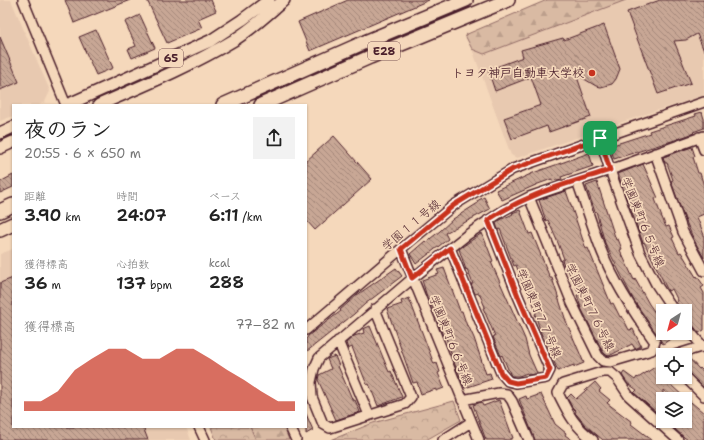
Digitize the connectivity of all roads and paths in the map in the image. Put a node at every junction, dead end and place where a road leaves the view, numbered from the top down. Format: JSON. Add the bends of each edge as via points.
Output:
{"nodes":[{"id":1,"x":23,"y":0,"type":"edge"},
{"id":2,"x":269,"y":0,"type":"edge"},
{"id":3,"x":284,"y":0,"type":"edge"},
{"id":4,"x":466,"y":0,"type":"edge"},
{"id":5,"x":508,"y":0,"type":"edge"},
{"id":6,"x":704,"y":102,"type":"edge"},
{"id":7,"x":66,"y":104,"type":"edge"},
{"id":8,"x":68,"y":104,"type":"edge"},
{"id":9,"x":101,"y":104,"type":"edge"},
{"id":10,"x":225,"y":104,"type":"edge"},
{"id":11,"x":263,"y":104,"type":"edge"},
{"id":12,"x":12,"y":127,"type":"edge"},
{"id":13,"x":0,"y":133,"type":"edge"},
{"id":14,"x":702,"y":136,"type":"edge"},
{"id":15,"x":600,"y":138,"type":"junction"},
{"id":16,"x":12,"y":142,"type":"edge"},
{"id":17,"x":0,"y":148,"type":"edge"},
{"id":18,"x":704,"y":150,"type":"edge"},
{"id":19,"x":655,"y":153,"type":"junction"},
{"id":20,"x":610,"y":170,"type":"junction"},
{"id":21,"x":577,"y":180,"type":"junction"},
{"id":22,"x":529,"y":197,"type":"junction"},
{"id":23,"x":12,"y":205,"type":"edge"},
{"id":24,"x":0,"y":211,"type":"edge"},
{"id":25,"x":488,"y":220,"type":"junction"},
{"id":26,"x":12,"y":224,"type":"edge"},
{"id":27,"x":0,"y":230,"type":"edge"},
{"id":28,"x":450,"y":248,"type":"junction"},
{"id":29,"x":401,"y":249,"type":"junction"},
{"id":30,"x":704,"y":271,"type":"edge"},
{"id":31,"x":412,"y":278,"type":"junction"},
{"id":32,"x":669,"y":304,"type":"edge"},
{"id":33,"x":375,"y":309,"type":"junction"},
{"id":34,"x":307,"y":329,"type":"edge"},
{"id":35,"x":692,"y":334,"type":"edge"},
{"id":36,"x":338,"y":341,"type":"junction"},
{"id":37,"x":703,"y":347,"type":"edge"},
{"id":38,"x":692,"y":350,"type":"edge"},
{"id":39,"x":692,"y":384,"type":"edge"},
{"id":40,"x":704,"y":396,"type":"edge"},
{"id":41,"x":462,"y":400,"type":"junction"},
{"id":42,"x":369,"y":415,"type":"junction"},
{"id":43,"x":471,"y":422,"type":"junction"},
{"id":44,"x":199,"y":428,"type":"edge"},
{"id":45,"x":290,"y":428,"type":"edge"},
{"id":46,"x":205,"y":440,"type":"edge"},
{"id":47,"x":296,"y":440,"type":"edge"},
{"id":48,"x":443,"y":440,"type":"edge"},
{"id":49,"x":479,"y":440,"type":"edge"},
{"id":50,"x":529,"y":440,"type":"edge"},
{"id":51,"x":593,"y":440,"type":"edge"},
{"id":52,"x":678,"y":440,"type":"edge"}],
"edges":[{"from":1,"to":7,"type":"street"},
{"from":2,"to":8,"type":"main road","number":"65","via":[[210,40]]},
{"from":3,"to":9,"type":"main road","number":"65","via":[[234,40],[171,74]]},
{"from":4,"to":10,"type":"highway","number":"E28"},
{"from":5,"to":11,"type":"highway","number":"E28"},
{"from":6,"to":15,"type":"street","name":"学園１１号線"},
{"from":12,"to":13,"type":"main road"},
{"from":14,"to":18,"type":"street"},
{"from":14,"to":19,"type":"street"},
{"from":15,"to":20,"type":"street","name":"学園東町６５号線"},
{"from":15,"to":29,"type":"street","name":"学園１１号線","via":[[513,169],[454,205]]},
{"from":16,"to":17,"type":"main road"},
{"from":19,"to":20,"type":"street"},
{"from":19,"to":30,"type":"street","via":[[684,232]]},
{"from":20,"to":21,"type":"street"},
{"from":20,"to":32,"type":"street","name":"学園東町６５号線","via":[[640,253]]},
{"from":21,"to":22,"type":"street"},
{"from":21,"to":22,"type":"street","name":"学園東町７６号線","via":[[600,247],[630,304],[655,342],[652,350],[611,362],[603,361],[598,356],[572,303]]},
{"from":22,"to":25,"type":"street"},
{"from":23,"to":24,"type":"highway"},
{"from":25,"to":28,"type":"street"},
{"from":25,"to":28,"type":"street","name":"学園東町７７号線","via":[[550,370],[546,378],[516,383],[508,381],[501,373]]},
{"from":26,"to":27,"type":"highway"},
{"from":28,"to":31,"type":"street"},
{"from":29,"to":31,"type":"street","name":"学園東町６６号線"},
{"from":29,"to":34,"type":"street","name":"学園１１号線"},
{"from":31,"to":33,"type":"street"},
{"from":31,"to":41,"type":"street","name":"学園東町６６号線"},
{"from":33,"to":36,"type":"street"},
{"from":33,"to":42,"type":"street","via":[[411,397],[405,404]]},
{"from":35,"to":37,"type":"street"},
{"from":36,"to":42,"type":"street"},
{"from":36,"to":42,"type":"street","via":[[319,358],[311,382],[312,397],[323,424],[330,428]]},
{"from":37,"to":38,"type":"street"},
{"from":39,"to":40,"type":"street"},
{"from":41,"to":43,"type":"street","name":"学園東町６６号線"},
{"from":41,"to":50,"type":"street","via":[[506,394],[512,401]]},
{"from":43,"to":48,"type":"street"},
{"from":43,"to":49,"type":"street","name":"学園東町６６号線"},
{"from":44,"to":46,"type":"street"},
{"from":45,"to":47,"type":"street"},
{"from":51,"to":52,"type":"street","via":[[571,419],[558,393],[563,384],[610,372],[629,396]]}]}
